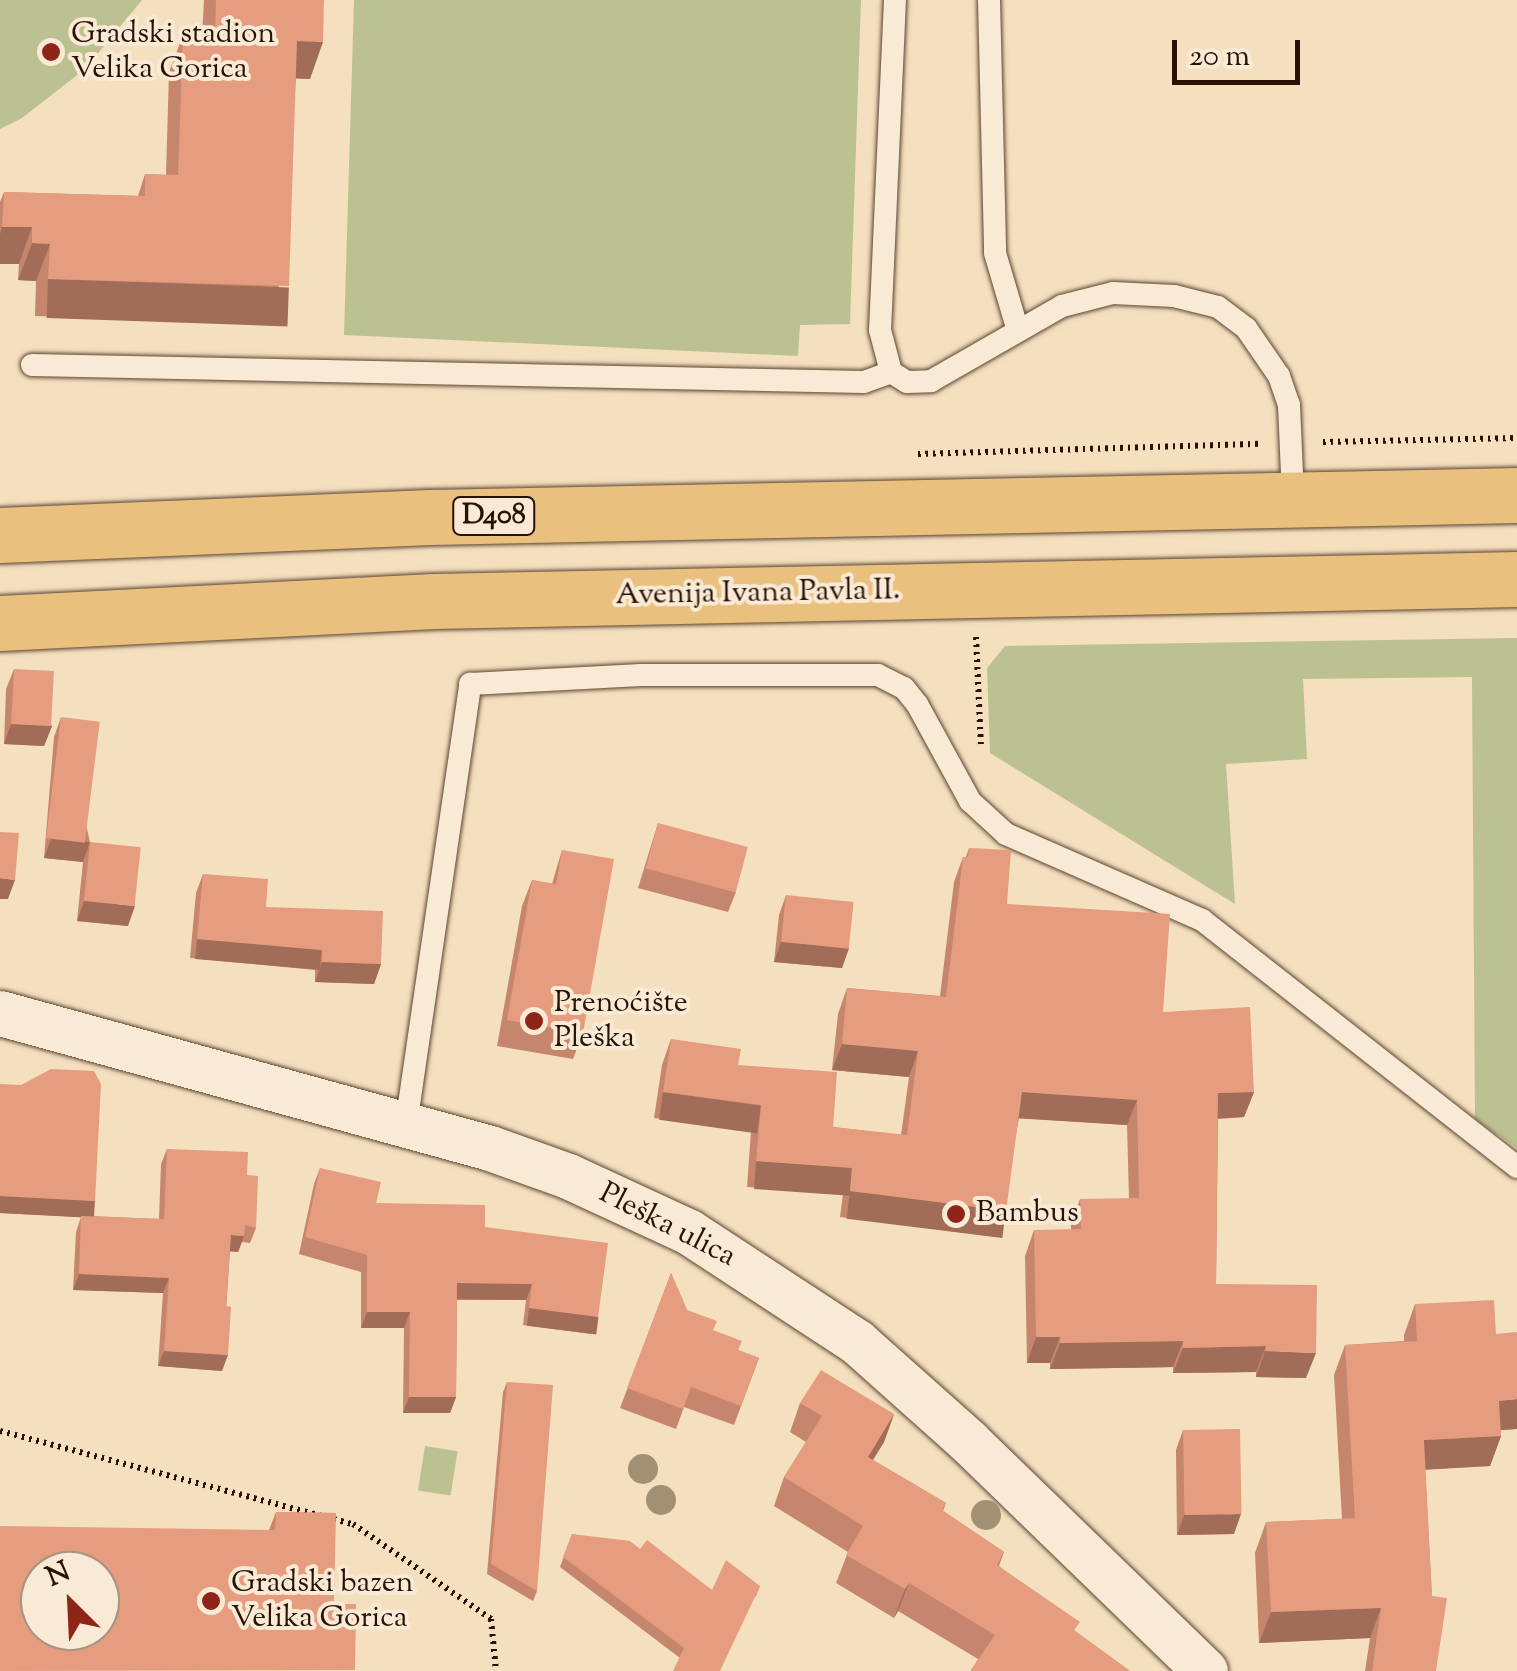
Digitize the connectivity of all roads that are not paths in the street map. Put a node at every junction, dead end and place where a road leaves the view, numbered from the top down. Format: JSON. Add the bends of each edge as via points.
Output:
{"nodes":[{"id":1,"x":895,"y":0,"type":"edge"},
{"id":2,"x":990,"y":0,"type":"edge"},
{"id":3,"x":1018,"y":332,"type":"junction"},
{"id":4,"x":32,"y":366,"type":"dead end"},
{"id":5,"x":890,"y":372,"type":"junction"},
{"id":6,"x":1517,"y":495,"type":"edge"},
{"id":7,"x":1293,"y":498,"type":"junction"},
{"id":8,"x":0,"y":535,"type":"edge"},
{"id":9,"x":1517,"y":580,"type":"edge"},
{"id":10,"x":0,"y":623,"type":"edge"},
{"id":11,"x":0,"y":1013,"type":"edge"},
{"id":12,"x":406,"y":1125,"type":"junction"},
{"id":13,"x":1517,"y":1167,"type":"edge"},
{"id":14,"x":1206,"y":1671,"type":"edge"}],
"edges":[{"from":1,"to":5,"type":"lane","via":[[880,330]]},
{"from":2,"to":3,"type":"lane","via":[[995,253]]},
{"from":3,"to":5,"type":"lane","via":[[930,381],[907,382]]},
{"from":3,"to":7,"type":"lane","via":[[1062,306],[1113,293],[1174,296],[1218,307],[1246,328],[1279,376],[1288,405]]},
{"from":4,"to":5,"type":"lane","via":[[864,382]]},
{"from":6,"to":7,"type":"main road","number":"D408"},
{"from":7,"to":8,"type":"main road","number":"D408"},
{"from":9,"to":10,"type":"main road","name":"Avenija Ivana Pavla II.","via":[[433,602]]},
{"from":11,"to":12,"type":"street","name":"Pleška ulica"},
{"from":12,"to":13,"type":"lane","via":[[470,684],[878,675],[904,688],[917,704],[970,801],[1006,834],[1202,920]]},
{"from":12,"to":14,"type":"street","name":"Pleška ulica","via":[[490,1148],[644,1209],[797,1299],[968,1440]]}]}
